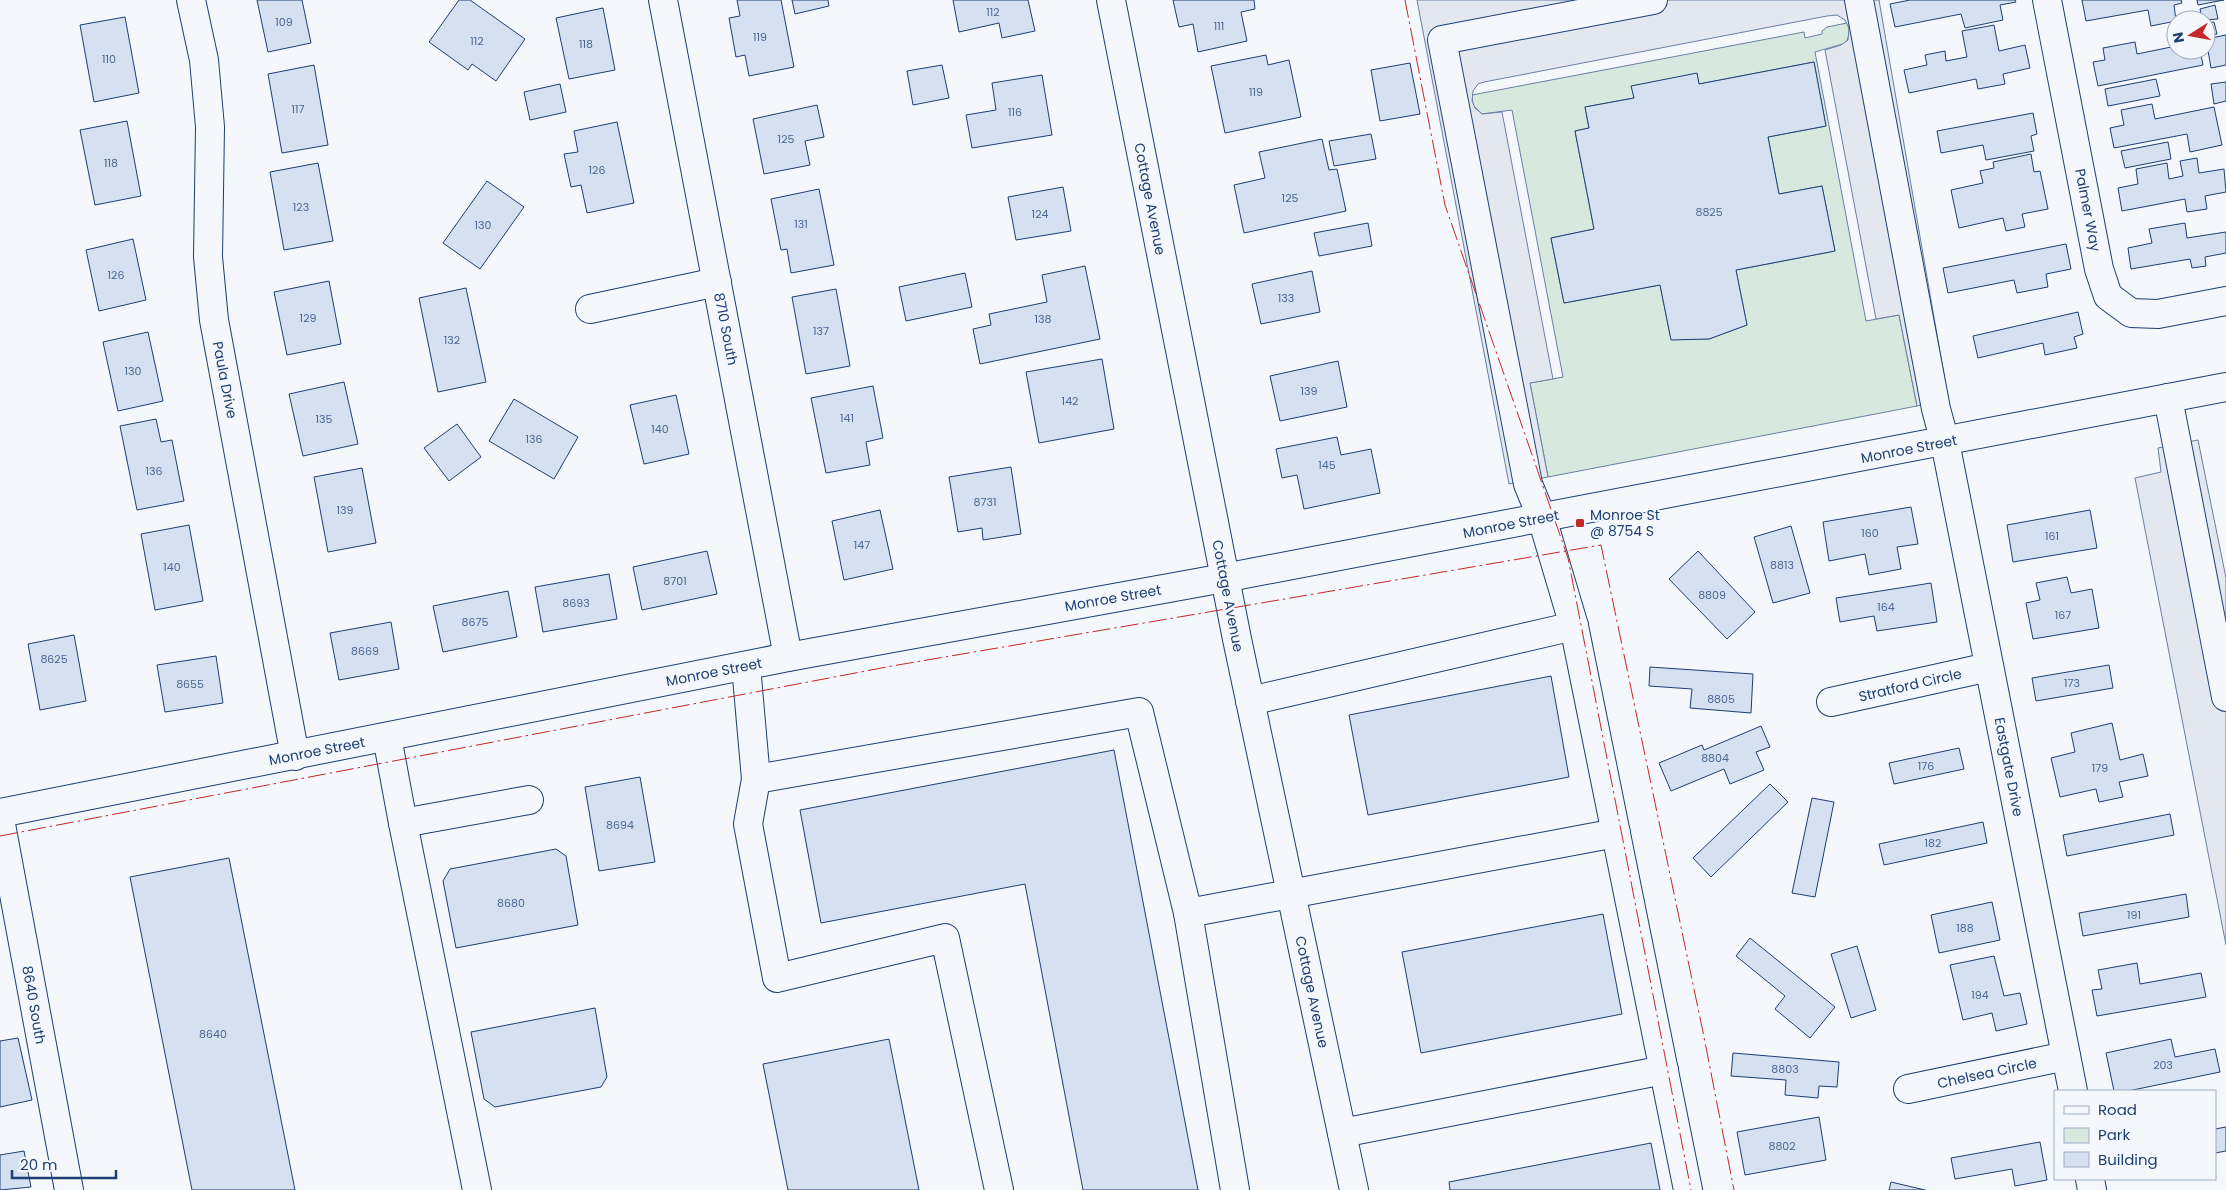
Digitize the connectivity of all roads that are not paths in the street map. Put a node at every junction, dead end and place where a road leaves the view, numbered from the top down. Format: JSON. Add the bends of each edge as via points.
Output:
{"nodes":[{"id":1,"x":191,"y":0,"type":"edge"},
{"id":2,"x":663,"y":0,"type":"edge"},
{"id":3,"x":1111,"y":0,"type":"edge"},
{"id":4,"x":1653,"y":0,"type":"edge"},
{"id":5,"x":1859,"y":0,"type":"edge"},
{"id":6,"x":2048,"y":0,"type":"edge"},
{"id":7,"x":717,"y":282,"type":"junction"},
{"id":8,"x":2226,"y":300,"type":"edge"},
{"id":9,"x":590,"y":309,"type":"dead end"},
{"id":10,"x":2226,"y":387,"type":"edge"},
{"id":11,"x":2168,"y":398,"type":"junction"},
{"id":12,"x":1945,"y":442,"type":"junction"},
{"id":13,"x":1542,"y":518,"type":"junction"},
{"id":14,"x":1224,"y":578,"type":"junction"},
{"id":15,"x":1574,"y":626,"type":"junction"},
{"id":16,"x":788,"y":658,"type":"junction"},
{"id":17,"x":746,"y":666,"type":"junction"},
{"id":18,"x":1989,"y":667,"type":"junction"},
{"id":19,"x":2226,"y":696,"type":"edge"},
{"id":20,"x":1250,"y":701,"type":"junction"},
{"id":21,"x":1831,"y":702,"type":"dead end"},
{"id":22,"x":387,"y":737,"type":"junction"},
{"id":23,"x":295,"y":756,"type":"junction"},
{"id":24,"x":756,"y":779,"type":"junction"},
{"id":25,"x":529,"y":800,"type":"dead end"},
{"id":26,"x":0,"y":813,"type":"edge"},
{"id":27,"x":0,"y":820,"type":"edge"},
{"id":28,"x":403,"y":823,"type":"junction"},
{"id":29,"x":1616,"y":833,"type":"junction"},
{"id":30,"x":1291,"y":894,"type":"junction"},
{"id":31,"x":1188,"y":913,"type":"junction"},
{"id":32,"x":2066,"y":1056,"type":"junction"},
{"id":33,"x":1664,"y":1070,"type":"junction"},
{"id":34,"x":1908,"y":1089,"type":"dead end"},
{"id":35,"x":2073,"y":1090,"type":"edge"},
{"id":36,"x":1342,"y":1133,"type":"junction"},
{"id":37,"x":69,"y":1190,"type":"edge"},
{"id":38,"x":477,"y":1190,"type":"edge"},
{"id":39,"x":999,"y":1190,"type":"edge"},
{"id":40,"x":1235,"y":1190,"type":"edge"},
{"id":41,"x":1354,"y":1190,"type":"edge"},
{"id":42,"x":1688,"y":1190,"type":"edge"}],
"edges":[{"from":1,"to":23,"type":"street","name":"Paula Drive","via":[[204,60],[210,127],[208,258],[214,320]]},
{"from":2,"to":7,"type":"street","name":"8710 South"},
{"from":3,"to":14,"type":"street","name":"Cottage Avenue"},
{"from":4,"to":13,"type":"street","via":[[1442,40],[1528,484]]},
{"from":5,"to":12,"type":"street","name":"Eastgate Drive","via":[[1936,409]]},
{"from":6,"to":8,"type":"street","name":"Palmer Way","via":[[2099,269],[2108,296],[2131,313],[2158,314]]},
{"from":7,"to":9,"type":"street"},
{"from":7,"to":16,"type":"street","name":"8710 South"},
{"from":10,"to":11,"type":"street","name":"Monroe Street"},
{"from":11,"to":12,"type":"street","name":"Monroe Street"},
{"from":11,"to":19,"type":"street"},
{"from":12,"to":13,"type":"street","name":"Monroe Street"},
{"from":12,"to":18,"type":"street","name":"Eastgate Drive"},
{"from":13,"to":14,"type":"street","name":"Monroe Street"},
{"from":13,"to":15,"type":"street"},
{"from":14,"to":16,"type":"street","name":"Monroe Street"},
{"from":14,"to":20,"type":"street","name":"Cottage Avenue"},
{"from":15,"to":20,"type":"street"},
{"from":15,"to":29,"type":"street"},
{"from":16,"to":17,"type":"street","name":"Monroe Street"},
{"from":17,"to":22,"type":"street","name":"Monroe Street"},
{"from":17,"to":24,"type":"street"},
{"from":18,"to":21,"type":"street","name":"Stratford Circle"},
{"from":18,"to":32,"type":"street","name":"Eastgate Drive"},
{"from":20,"to":30,"type":"street","name":"Cottage Avenue"},
{"from":22,"to":23,"type":"street","name":"Monroe Street"},
{"from":22,"to":28,"type":"street"},
{"from":23,"to":26,"type":"street","name":"Monroe Street"},
{"from":24,"to":31,"type":"street","via":[[1139,712]]},
{"from":24,"to":39,"type":"street","via":[[748,824],[776,978],[945,938]]},
{"from":25,"to":28,"type":"street"},
{"from":27,"to":37,"type":"street","name":"8640 South"},
{"from":28,"to":38,"type":"street"},
{"from":29,"to":30,"type":"street"},
{"from":29,"to":33,"type":"street"},
{"from":30,"to":31,"type":"street"},
{"from":30,"to":36,"type":"street","name":"Cottage Avenue"},
{"from":31,"to":40,"type":"street"},
{"from":32,"to":34,"type":"street","name":"Chelsea Circle"},
{"from":32,"to":35,"type":"street","name":"Eastgate Drive"},
{"from":33,"to":36,"type":"street"},
{"from":33,"to":42,"type":"street"},
{"from":36,"to":41,"type":"street","name":"Cottage Avenue"}]}
